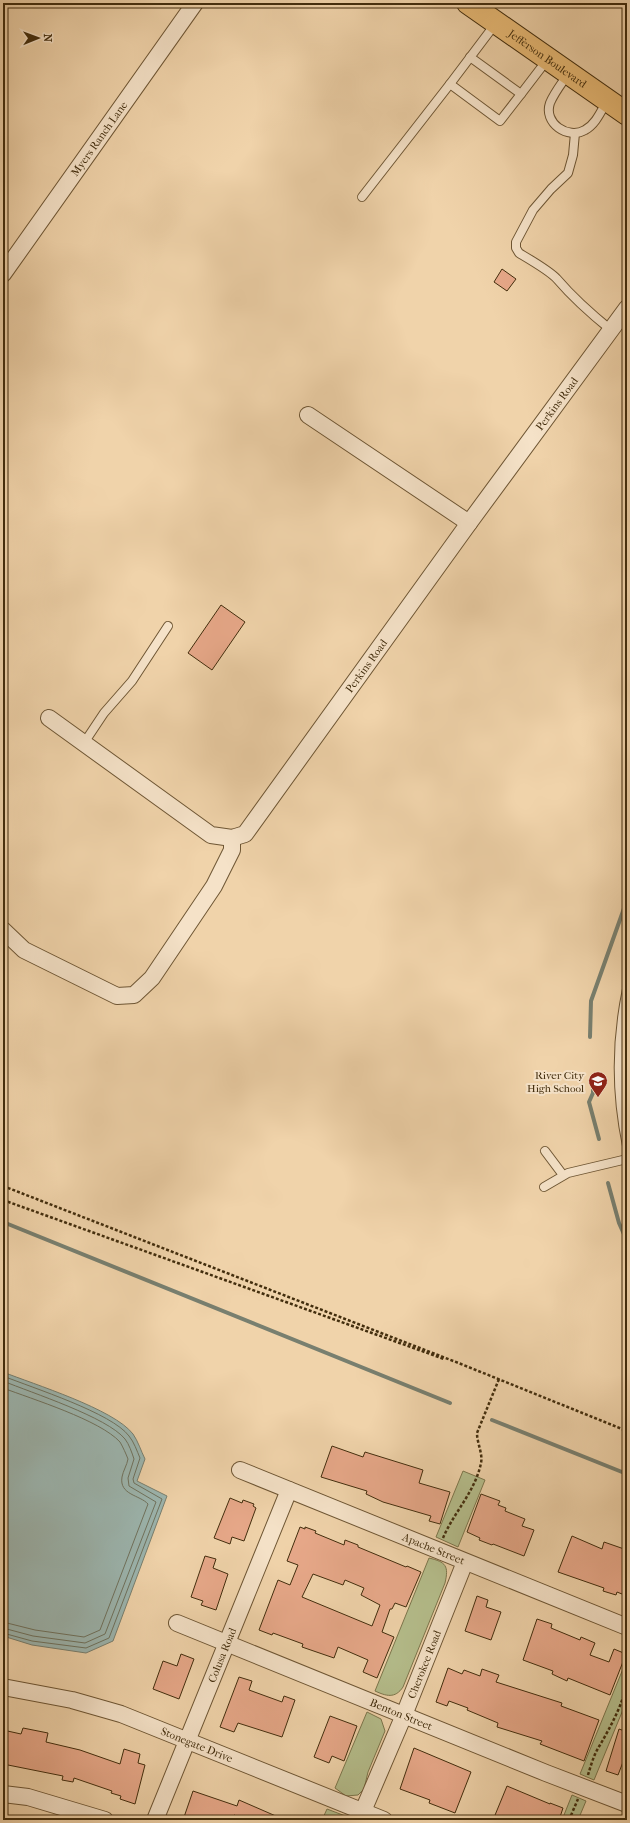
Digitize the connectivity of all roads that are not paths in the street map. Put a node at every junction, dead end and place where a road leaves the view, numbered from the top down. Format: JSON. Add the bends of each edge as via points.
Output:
{"nodes":[{"id":1,"x":195,"y":3,"type":"edge"},
{"id":2,"x":468,"y":3,"type":"edge"},
{"id":3,"x":496,"y":23,"type":"junction"},
{"id":4,"x":470,"y":57,"type":"junction"},
{"id":5,"x":548,"y":59,"type":"junction"},
{"id":6,"x":568,"y":73,"type":"junction"},
{"id":7,"x":450,"y":84,"type":"junction"},
{"id":8,"x":521,"y":94,"type":"junction"},
{"id":9,"x":607,"y":100,"type":"junction"},
{"id":10,"x":627,"y":114,"type":"edge"},
{"id":11,"x":575,"y":133,"type":"junction"},
{"id":12,"x":362,"y":197,"type":"dead end"},
{"id":13,"x":3,"y":274,"type":"edge"},
{"id":14,"x":627,"y":308,"type":"edge"},
{"id":15,"x":611,"y":330,"type":"junction"},
{"id":16,"x":308,"y":415,"type":"dead end"},
{"id":17,"x":469,"y":523,"type":"junction"},
{"id":18,"x":168,"y":626,"type":"dead end"},
{"id":19,"x":49,"y":718,"type":"dead end"},
{"id":20,"x":84,"y":743,"type":"junction"},
{"id":21,"x":232,"y":838,"type":"junction"},
{"id":22,"x":3,"y":930,"type":"edge"},
{"id":23,"x":3,"y":947,"type":"edge"},
{"id":24,"x":24,"y":950,"type":"junction"},
{"id":25,"x":627,"y":989,"type":"edge"},
{"id":26,"x":623,"y":1048,"type":"edge"},
{"id":27,"x":624,"y":1101,"type":"edge"},
{"id":28,"x":627,"y":1146,"type":"edge"},
{"id":29,"x":545,"y":1151,"type":"dead end"},
{"id":30,"x":627,"y":1159,"type":"edge"},
{"id":31,"x":563,"y":1175,"type":"junction"},
{"id":32,"x":544,"y":1186,"type":"dead end"},
{"id":33,"x":240,"y":1470,"type":"dead end"},
{"id":34,"x":290,"y":1490,"type":"junction"},
{"id":35,"x":465,"y":1562,"type":"junction"},
{"id":36,"x":177,"y":1623,"type":"dead end"},
{"id":37,"x":627,"y":1627,"type":"edge"},
{"id":38,"x":227,"y":1644,"type":"junction"},
{"id":39,"x":3,"y":1687,"type":"edge"},
{"id":40,"x":404,"y":1716,"type":"junction"},
{"id":41,"x":187,"y":1740,"type":"junction"},
{"id":42,"x":3,"y":1794,"type":"edge"},
{"id":43,"x":627,"y":1804,"type":"edge"},
{"id":44,"x":363,"y":1812,"type":"junction"},
{"id":45,"x":105,"y":1820,"type":"edge"},
{"id":46,"x":155,"y":1820,"type":"edge"},
{"id":47,"x":384,"y":1820,"type":"edge"}],
"edges":[{"from":1,"to":13,"type":"street","name":"Myers Ranch Lane"},
{"from":2,"to":3,"type":"main road","name":"Jefferson Boulevard"},
{"from":3,"to":4,"type":"lane"},
{"from":3,"to":5,"type":"main road","name":"Jefferson Boulevard"},
{"from":4,"to":7,"type":"lane"},
{"from":4,"to":8,"type":"lane"},
{"from":5,"to":6,"type":"main road","name":"Jefferson Boulevard"},
{"from":5,"to":8,"type":"lane"},
{"from":6,"to":9,"type":"main road","name":"Jefferson Boulevard"},
{"from":6,"to":11,"type":"lane","via":[[550,104],[550,116],[555,126],[568,133]]},
{"from":7,"to":8,"type":"lane","via":[[500,121]]},
{"from":7,"to":12,"type":"lane"},
{"from":9,"to":10,"type":"main road","name":"Jefferson Boulevard"},
{"from":9,"to":11,"type":"lane","via":[[596,122]]},
{"from":11,"to":15,"type":"lane","via":[[568,173],[533,210],[516,242],[516,248],[557,279],[582,307]]},
{"from":14,"to":15,"type":"street","name":"Perkins Road"},
{"from":15,"to":17,"type":"street","name":"Perkins Road"},
{"from":16,"to":17,"type":"street"},
{"from":17,"to":21,"type":"street","name":"Perkins Road","via":[[245,834]]},
{"from":18,"to":20,"type":"lane","via":[[132,681],[104,713]]},
{"from":19,"to":20,"type":"street"},
{"from":20,"to":21,"type":"street","via":[[211,835]]},
{"from":21,"to":24,"type":"street","via":[[232,850],[214,886],[152,978],[134,995],[117,996]]},
{"from":22,"to":24,"type":"street"},
{"from":23,"to":24,"type":"street"},
{"from":25,"to":26,"type":"lane","via":[[620,1029]]},
{"from":26,"to":27,"type":"lane"},
{"from":27,"to":28,"type":"lane"},
{"from":29,"to":31,"type":"lane"},
{"from":30,"to":31,"type":"lane"},
{"from":31,"to":32,"type":"lane"},
{"from":33,"to":34,"type":"street","name":"Apache Street"},
{"from":34,"to":35,"type":"street","name":"Apache Street"},
{"from":34,"to":38,"type":"street","name":"Colusa Road"},
{"from":35,"to":37,"type":"street","name":"Apache Street"},
{"from":35,"to":40,"type":"street","name":"Cherokee Road"},
{"from":36,"to":38,"type":"street","name":"Benton Street"},
{"from":38,"to":40,"type":"street","name":"Benton Street"},
{"from":38,"to":41,"type":"street","name":"Colusa Road"},
{"from":39,"to":41,"type":"street","name":"Stonegate Drive","via":[[79,1702],[121,1714]]},
{"from":40,"to":43,"type":"street","name":"Benton Street"},
{"from":40,"to":44,"type":"street","name":"Cherokee Road"},
{"from":41,"to":44,"type":"street","name":"Stonegate Drive"},
{"from":41,"to":46,"type":"street","name":"Colusa Road"},
{"from":42,"to":45,"type":"street","via":[[28,1797]]},
{"from":44,"to":47,"type":"street","name":"Stonegate Drive"}]}
